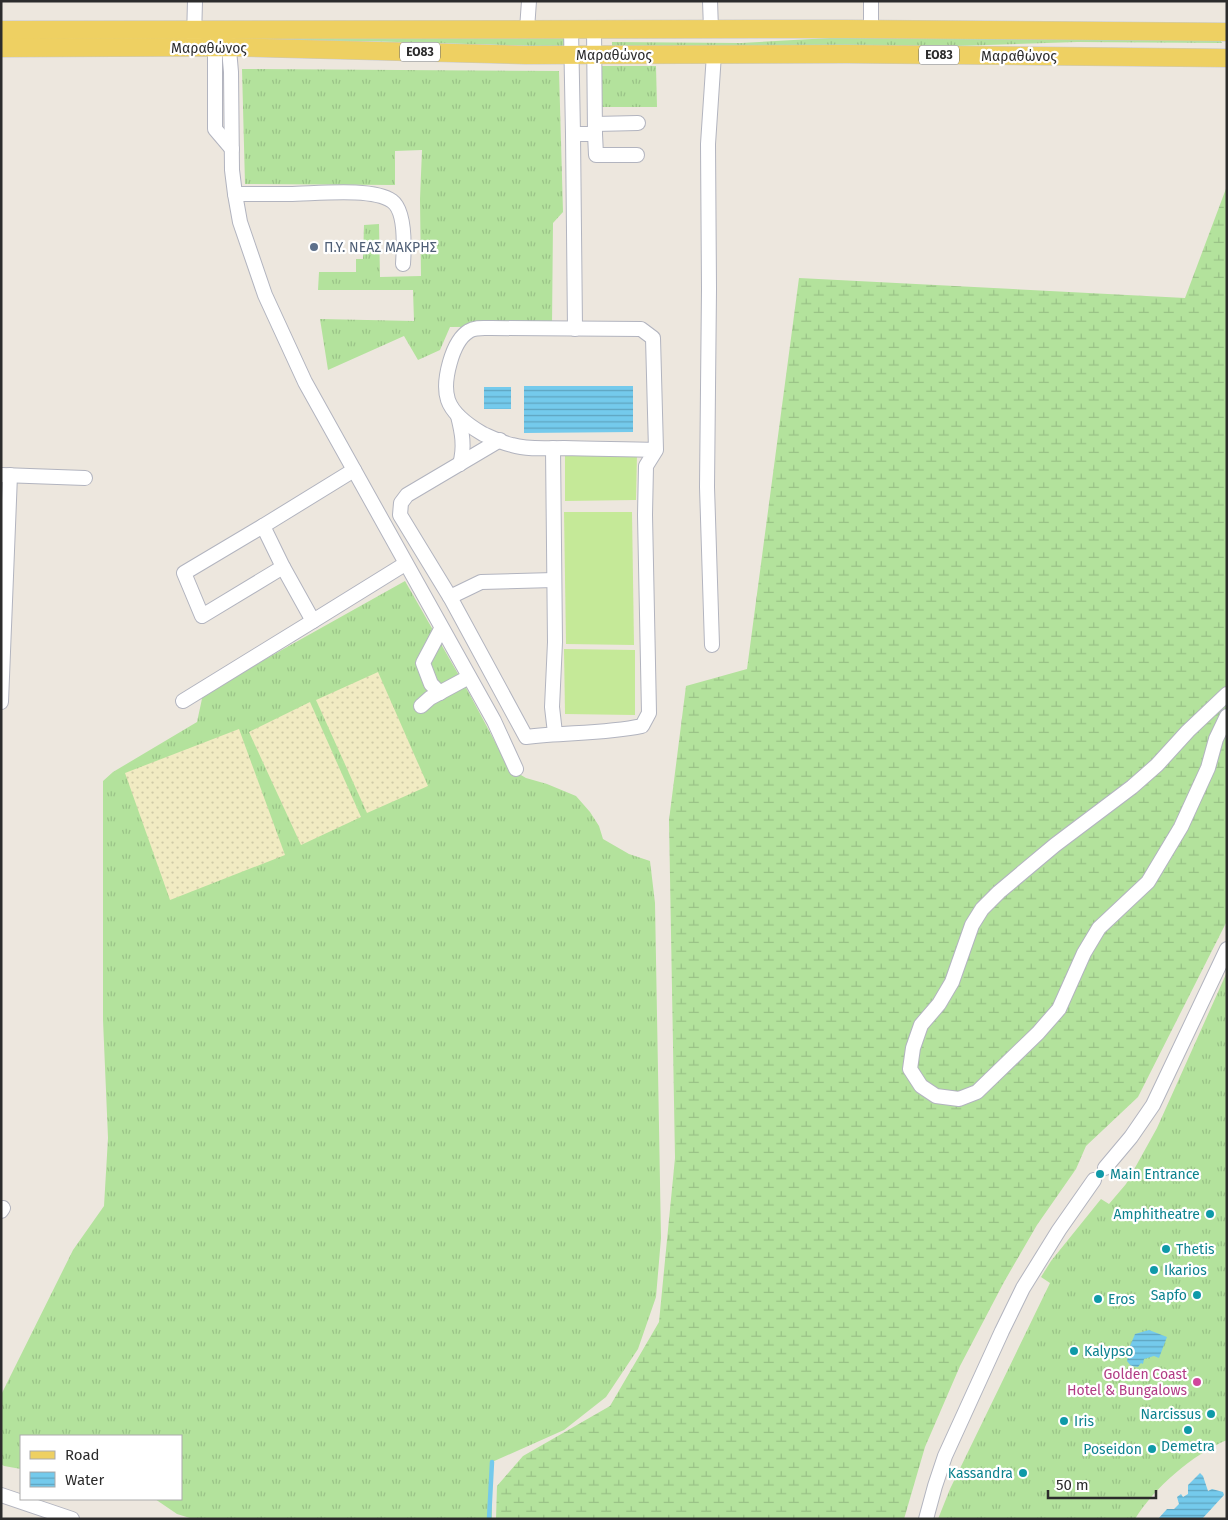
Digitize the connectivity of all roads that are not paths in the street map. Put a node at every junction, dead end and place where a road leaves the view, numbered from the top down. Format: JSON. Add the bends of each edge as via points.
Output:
{"nodes":[{"id":1,"x":195,"y":1,"type":"edge"},
{"id":2,"x":529,"y":1,"type":"edge"},
{"id":3,"x":710,"y":1,"type":"edge"},
{"id":4,"x":871,"y":1,"type":"edge"},
{"id":5,"x":527,"y":29,"type":"junction"},
{"id":6,"x":571,"y":29,"type":"junction"},
{"id":7,"x":594,"y":29,"type":"junction"},
{"id":8,"x":711,"y":29,"type":"junction"},
{"id":9,"x":871,"y":29,"type":"junction"},
{"id":10,"x":1,"y":30,"type":"edge"},
{"id":11,"x":194,"y":30,"type":"junction"},
{"id":12,"x":1227,"y":32,"type":"edge"},
{"id":13,"x":222,"y":39,"type":"junction"},
{"id":14,"x":1,"y":48,"type":"edge"},
{"id":15,"x":194,"y":48,"type":"junction"},
{"id":16,"x":714,"y":54,"type":"junction"},
{"id":17,"x":1227,"y":58,"type":"edge"},
{"id":18,"x":593,"y":61,"type":"junction"},
{"id":19,"x":572,"y":62,"type":"junction"},
{"id":20,"x":215,"y":72,"type":"junction"},
{"id":21,"x":231,"y":72,"type":"junction"},
{"id":22,"x":638,"y":124,"type":"dead end"},
{"id":23,"x":595,"y":129,"type":"junction"},
{"id":24,"x":573,"y":134,"type":"junction"},
{"id":25,"x":232,"y":149,"type":"junction"},
{"id":26,"x":637,"y":155,"type":"dead end"},
{"id":27,"x":235,"y":194,"type":"junction"},
{"id":28,"x":403,"y":264,"type":"dead end"},
{"id":29,"x":575,"y":329,"type":"junction"},
{"id":30,"x":458,"y":416,"type":"junction"},
{"id":31,"x":500,"y":440,"type":"junction"},
{"id":32,"x":554,"y":448,"type":"junction"},
{"id":33,"x":656,"y":450,"type":"junction"},
{"id":34,"x":460,"y":464,"type":"junction"},
{"id":35,"x":354,"y":470,"type":"junction"},
{"id":36,"x":6,"y":475,"type":"edge"},
{"id":37,"x":85,"y":478,"type":"dead end"},
{"id":38,"x":263,"y":526,"type":"junction"},
{"id":39,"x":405,"y":564,"type":"junction"},
{"id":40,"x":283,"y":567,"type":"junction"},
{"id":41,"x":554,"y":580,"type":"junction"},
{"id":42,"x":450,"y":597,"type":"junction"},
{"id":43,"x":313,"y":621,"type":"junction"},
{"id":44,"x":441,"y":628,"type":"junction"},
{"id":45,"x":712,"y":645,"type":"dead end"},
{"id":46,"x":469,"y":677,"type":"junction"},
{"id":47,"x":440,"y":693,"type":"junction"},
{"id":48,"x":1227,"y":694,"type":"edge"},
{"id":49,"x":183,"y":701,"type":"dead end"},
{"id":50,"x":1,"y":702,"type":"edge"},
{"id":51,"x":421,"y":706,"type":"dead end"},
{"id":52,"x":1227,"y":716,"type":"edge"},
{"id":53,"x":555,"y":733,"type":"junction"},
{"id":54,"x":516,"y":769,"type":"dead end"},
{"id":55,"x":1227,"y":949,"type":"edge"},
{"id":56,"x":1105,"y":1168,"type":"dead end"},
{"id":57,"x":1094,"y":1180,"type":"dead end"},
{"id":58,"x":1,"y":1495,"type":"edge"},
{"id":59,"x":72,"y":1519,"type":"edge"},
{"id":60,"x":926,"y":1519,"type":"edge"}],
"edges":[{"from":1,"to":11,"type":"street"},
{"from":2,"to":5,"type":"street"},
{"from":3,"to":8,"type":"street"},
{"from":4,"to":9,"type":"street"},
{"from":5,"to":6,"type":"main road","name":"Μαραθώνος","number":"ΕΟ83"},
{"from":5,"to":13,"type":"main road","name":"Μαραθώνος","number":"ΕΟ83"},
{"from":6,"to":7,"type":"main road","name":"Μαραθώνος","number":"ΕΟ83"},
{"from":6,"to":19,"type":"street"},
{"from":7,"to":8,"type":"main road","name":"Μαραθώνος","number":"ΕΟ83"},
{"from":7,"to":18,"type":"street"},
{"from":8,"to":9,"type":"main road","name":"Μαραθώνος","number":"ΕΟ83"},
{"from":9,"to":12,"type":"main road","name":"Μαραθώνος","number":"ΕΟ83"},
{"from":10,"to":11,"type":"main road","name":"Μαραθώνος","number":"ΕΟ83"},
{"from":11,"to":13,"type":"main road","name":"Μαραθώνος","number":"ΕΟ83"},
{"from":11,"to":15,"type":"street"},
{"from":13,"to":15,"type":"main road","name":"Μαραθώνος","number":"ΕΟ83"},
{"from":13,"to":19,"type":"main road","name":"Μαραθώνος","number":"ΕΟ83"},
{"from":13,"to":20,"type":"street"},
{"from":13,"to":21,"type":"street"},
{"from":14,"to":15,"type":"main road","name":"Μαραθώνος","number":"ΕΟ83"},
{"from":16,"to":17,"type":"main road","name":"Μαραθώνος","number":"ΕΟ83"},
{"from":16,"to":18,"type":"main road","name":"Μαραθώνος","number":"ΕΟ83"},
{"from":16,"to":45,"type":"street","via":[[708,144],[707,487]]},
{"from":18,"to":19,"type":"main road","name":"Μαραθώνος","number":"ΕΟ83"},
{"from":18,"to":23,"type":"street"},
{"from":19,"to":24,"type":"street"},
{"from":20,"to":21,"type":"street"},
{"from":20,"to":25,"type":"street","via":[[214,130]]},
{"from":21,"to":25,"type":"street"},
{"from":22,"to":23,"type":"street"},
{"from":23,"to":24,"type":"street"},
{"from":23,"to":26,"type":"street","via":[[596,155]]},
{"from":24,"to":29,"type":"street"},
{"from":25,"to":27,"type":"street"},
{"from":27,"to":28,"type":"street","via":[[377,195],[393,202],[400,214]]},
{"from":27,"to":35,"type":"street","via":[[240,222],[272,311],[305,382]]},
{"from":29,"to":30,"type":"street","via":[[478,328],[462,336],[448,371],[446,386],[448,401]]},
{"from":29,"to":33,"type":"street","via":[[641,329],[653,338]]},
{"from":30,"to":31,"type":"street"},
{"from":30,"to":34,"type":"street","via":[[463,452]]},
{"from":31,"to":32,"type":"street","via":[[512,445]]},
{"from":31,"to":34,"type":"street"},
{"from":32,"to":33,"type":"street"},
{"from":32,"to":41,"type":"street"},
{"from":33,"to":53,"type":"street","via":[[646,466],[644,515],[649,714],[642,726],[618,731]]},
{"from":34,"to":42,"type":"street","via":[[407,495],[400,503],[400,515]]},
{"from":35,"to":38,"type":"street"},
{"from":35,"to":39,"type":"street"},
{"from":36,"to":37,"type":"street"},
{"from":36,"to":50,"type":"street"},
{"from":38,"to":40,"type":"street"},
{"from":38,"to":40,"type":"street","via":[[184,573],[202,616]]},
{"from":39,"to":43,"type":"street"},
{"from":39,"to":44,"type":"street"},
{"from":40,"to":43,"type":"street"},
{"from":41,"to":42,"type":"street","via":[[481,582]]},
{"from":41,"to":53,"type":"street","via":[[552,707]]},
{"from":42,"to":53,"type":"street","via":[[526,737]]},
{"from":43,"to":49,"type":"street"},
{"from":44,"to":46,"type":"street"},
{"from":44,"to":47,"type":"street","via":[[423,663],[431,684]]},
{"from":46,"to":47,"type":"street"},
{"from":46,"to":54,"type":"street"},
{"from":47,"to":51,"type":"street"},
{"from":48,"to":52,"type":"street","via":[[1132,787],[1047,851],[982,909],[972,925],[952,982],[921,1025],[910,1069],[921,1086],[936,1096],[959,1099],[977,1092],[1058,1009],[1099,928],[1148,882],[1181,827]]},
{"from":55,"to":56,"type":"street","via":[[1153,1105]]},
{"from":57,"to":60,"type":"street","via":[[1059,1230],[1002,1331],[945,1456]]},
{"from":58,"to":59,"type":"street"}]}
